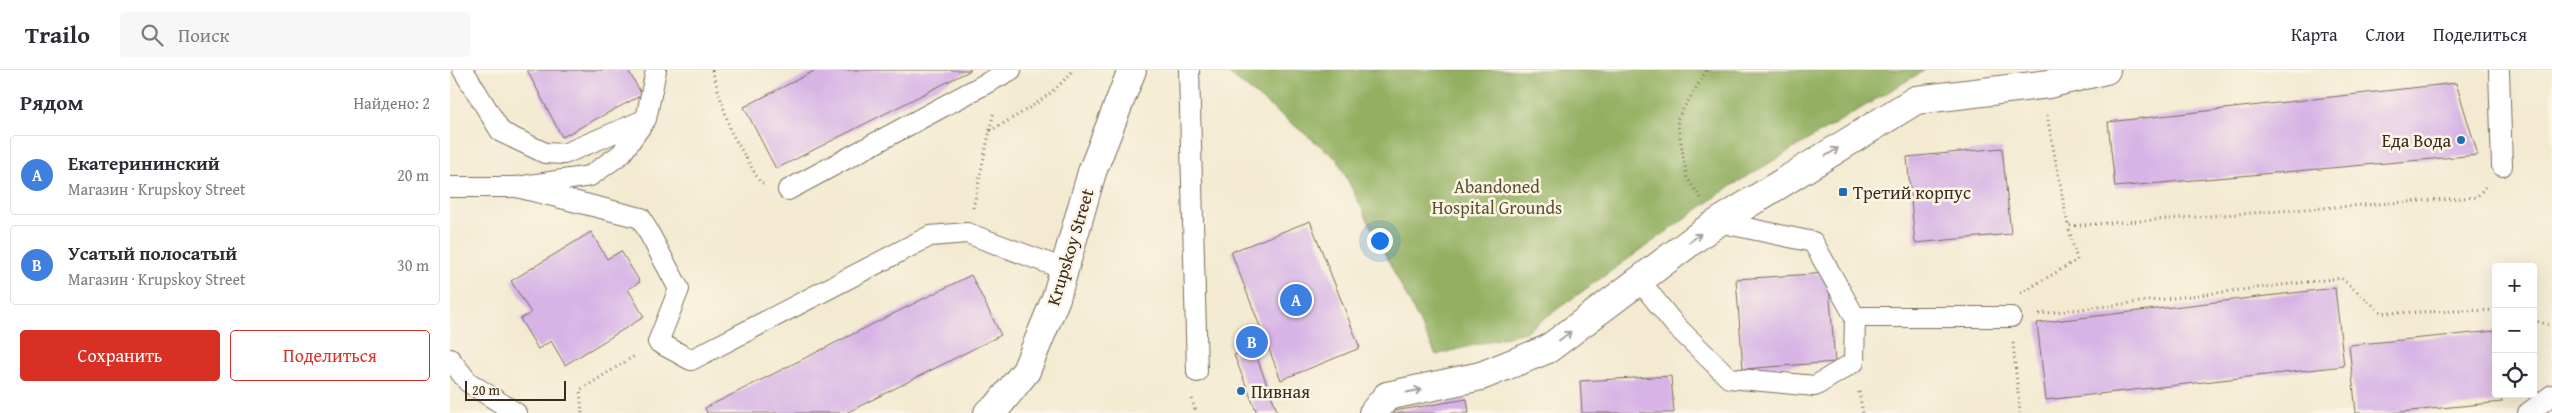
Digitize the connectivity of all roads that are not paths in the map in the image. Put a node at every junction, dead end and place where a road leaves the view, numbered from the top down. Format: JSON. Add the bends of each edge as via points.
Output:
{"nodes":[{"id":1,"x":463,"y":70,"type":"edge"},
{"id":2,"x":656,"y":70,"type":"edge"},
{"id":3,"x":1132,"y":70,"type":"edge"},
{"id":4,"x":1189,"y":70,"type":"edge"},
{"id":5,"x":2106,"y":70,"type":"edge"},
{"id":6,"x":2499,"y":70,"type":"edge"},
{"id":7,"x":1007,"y":72,"type":"edge"},
{"id":8,"x":646,"y":119,"type":"junction"},
{"id":9,"x":2502,"y":166,"type":"road end"},
{"id":10,"x":450,"y":187,"type":"edge"},
{"id":11,"x":517,"y":187,"type":"junction"},
{"id":12,"x":788,"y":190,"type":"road end"},
{"id":13,"x":1718,"y":222,"type":"junction"},
{"id":14,"x":1064,"y":269,"type":"junction"},
{"id":15,"x":1639,"y":280,"type":"junction"},
{"id":16,"x":1855,"y":317,"type":"junction"},
{"id":17,"x":2011,"y":318,"type":"road end"},
{"id":18,"x":450,"y":359,"type":"edge"},
{"id":19,"x":1197,"y":372,"type":"dead end"},
{"id":20,"x":2552,"y":395,"type":"edge"},
{"id":21,"x":516,"y":413,"type":"edge"},
{"id":22,"x":988,"y":413,"type":"edge"},
{"id":23,"x":1373,"y":413,"type":"edge"},
{"id":24,"x":2528,"y":413,"type":"edge"}],
"edges":[{"from":1,"to":8,"type":"lane","via":[[501,132],[545,153],[564,154]]},
{"from":2,"to":8,"type":"lane"},
{"from":3,"to":14,"type":"street","name":"Krupskoy Street","via":[[1092,172]]},
{"from":4,"to":19,"type":"lane"},
{"from":13,"to":5,"type":"street","one_way":true,"via":[[1916,100],[2041,85]]},
{"from":6,"to":9,"type":"lane"},
{"from":7,"to":12,"type":"lane"},
{"from":8,"to":11,"type":"lane","via":[[621,154],[590,176]]},
{"from":10,"to":11,"type":"lane"},
{"from":11,"to":14,"type":"lane","via":[[641,218],[679,289],[658,342],[691,360],[930,236],[967,233]]},
{"from":15,"to":13,"type":"street","one_way":true},
{"from":13,"to":16,"type":"lane","via":[[1813,242]]},
{"from":14,"to":22,"type":"street","name":"Krupskoy Street","via":[[1056,298],[1026,371],[997,407]]},
{"from":15,"to":16,"type":"lane","via":[[1675,325],[1729,378],[1815,386],[1854,362]]},
{"from":23,"to":15,"type":"street","one_way":true,"via":[[1387,396],[1481,376],[1548,349]]},
{"from":16,"to":17,"type":"lane"},
{"from":18,"to":21,"type":"lane","via":[[468,382]]},
{"from":20,"to":24,"type":"lane"}]}
